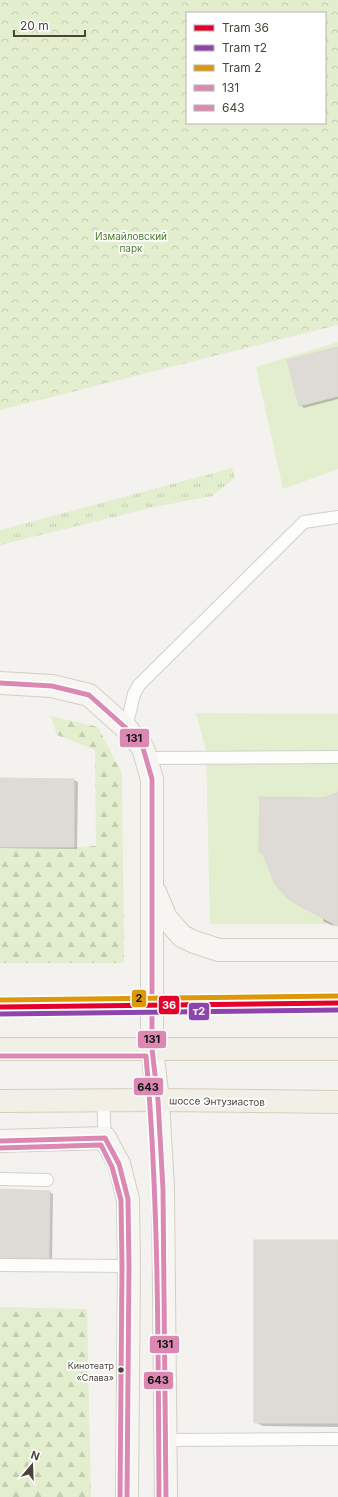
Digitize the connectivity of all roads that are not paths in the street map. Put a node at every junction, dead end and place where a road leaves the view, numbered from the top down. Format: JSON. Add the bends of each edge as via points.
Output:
{"nodes":[{"id":1,"x":338,"y":517,"type":"edge"},
{"id":2,"x":0,"y":683,"type":"edge"},
{"id":3,"x":126,"y":728,"type":"junction"},
{"id":4,"x":338,"y":757,"type":"edge"},
{"id":5,"x":145,"y":758,"type":"junction"},
{"id":6,"x":153,"y":887,"type":"junction"},
{"id":7,"x":338,"y":950,"type":"edge"},
{"id":8,"x":0,"y":1049,"type":"edge"},
{"id":9,"x":152,"y":1049,"type":"junction"},
{"id":10,"x":338,"y":1049,"type":"edge"},
{"id":11,"x":158,"y":1100,"type":"junction"},
{"id":12,"x":0,"y":1101,"type":"edge"},
{"id":13,"x":103,"y":1101,"type":"junction"},
{"id":14,"x":338,"y":1102,"type":"edge"},
{"id":15,"x":104,"y":1138,"type":"junction"},
{"id":16,"x":0,"y":1140,"type":"edge"},
{"id":17,"x":0,"y":1178,"type":"edge"},
{"id":18,"x":47,"y":1180,"type":"dead end"},
{"id":19,"x":0,"y":1265,"type":"edge"},
{"id":20,"x":129,"y":1266,"type":"junction"},
{"id":21,"x":338,"y":1439,"type":"edge"},
{"id":22,"x":166,"y":1440,"type":"junction"},
{"id":23,"x":127,"y":1497,"type":"edge"},
{"id":24,"x":166,"y":1497,"type":"edge"}],
"edges":[{"from":1,"to":3,"type":"lane","via":[[304,522],[139,685],[134,694]]},
{"from":2,"to":3,"type":"main road","via":[[52,686],[89,695]]},
{"from":3,"to":5,"type":"main road","via":[[142,748]]},
{"from":4,"to":5,"type":"lane"},
{"from":5,"to":6,"type":"main road","via":[[152,779]]},
{"from":6,"to":7,"type":"main road","via":[[166,918],[182,936],[194,942],[219,950]]},
{"from":6,"to":9,"type":"main road"},
{"from":8,"to":9,"type":"main road"},
{"from":9,"to":10,"type":"main road"},
{"from":9,"to":11,"type":"main road"},
{"from":11,"to":13,"type":"main road","name":"шоссе Энтузиастов"},
{"from":11,"to":14,"type":"main road","name":"шоссе Энтузиастов"},
{"from":11,"to":22,"type":"main road","via":[[163,1189]]},
{"from":12,"to":13,"type":"main road","name":"шоссе Энтузиастов"},
{"from":13,"to":15,"type":"lane"},
{"from":15,"to":16,"type":"main road"},
{"from":15,"to":20,"type":"main road","via":[[119,1164],[128,1199]]},
{"from":17,"to":18,"type":"lane"},
{"from":19,"to":20,"type":"lane"},
{"from":20,"to":23,"type":"main road"},
{"from":21,"to":22,"type":"lane"},
{"from":22,"to":24,"type":"main road"}]}
